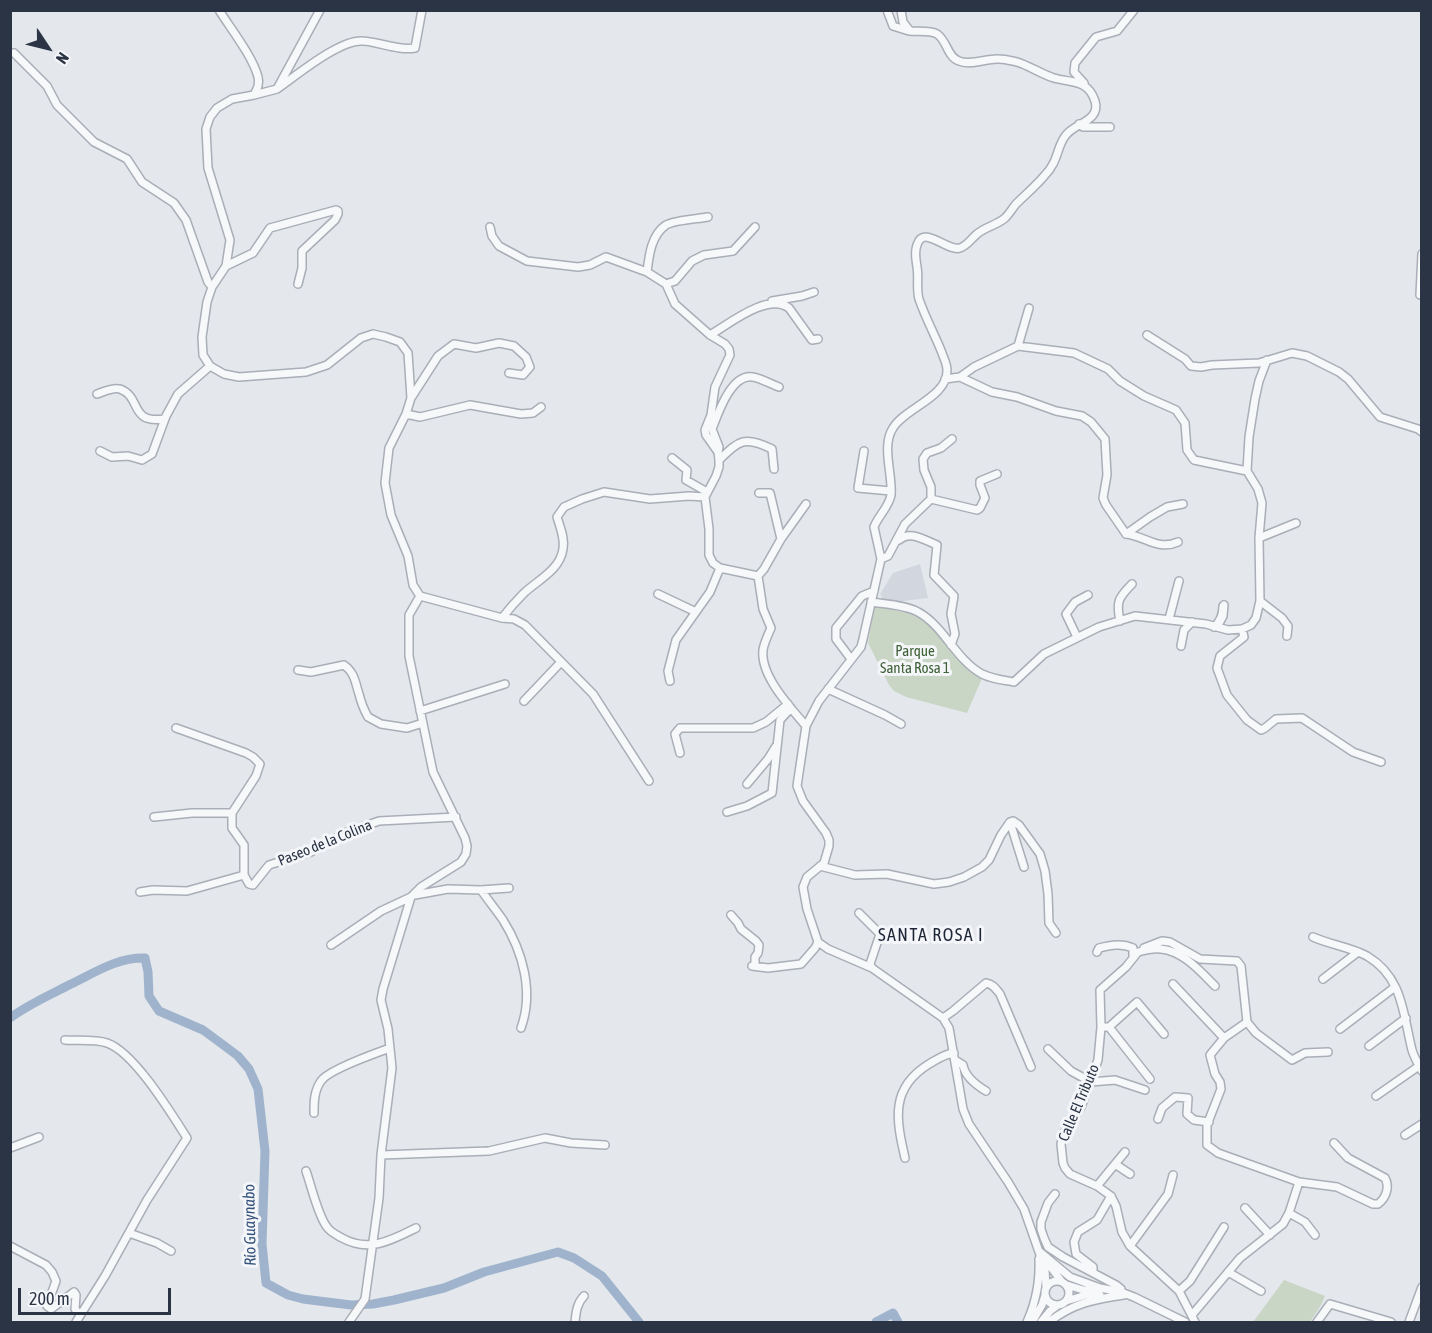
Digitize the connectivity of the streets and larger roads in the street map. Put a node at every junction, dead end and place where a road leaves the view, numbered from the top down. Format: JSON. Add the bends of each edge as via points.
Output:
{"nodes":[{"id":1,"x":219,"y":10,"type":"edge"},
{"id":2,"x":320,"y":10,"type":"edge"},
{"id":3,"x":422,"y":10,"type":"edge"},
{"id":4,"x":888,"y":10,"type":"edge"},
{"id":5,"x":901,"y":10,"type":"edge"},
{"id":6,"x":1134,"y":10,"type":"edge"},
{"id":7,"x":910,"y":31,"type":"junction"},
{"id":8,"x":14,"y":53,"type":"dead end"},
{"id":9,"x":277,"y":89,"type":"junction"},
{"id":10,"x":1091,"y":93,"type":"junction"},
{"id":11,"x":254,"y":95,"type":"junction"},
{"id":12,"x":1079,"y":124,"type":"junction"},
{"id":13,"x":1110,"y":127,"type":"dead end"},
{"id":14,"x":708,"y":217,"type":"dead end"},
{"id":15,"x":490,"y":227,"type":"dead end"},
{"id":16,"x":755,"y":227,"type":"dead end"},
{"id":17,"x":1422,"y":254,"type":"edge"},
{"id":18,"x":226,"y":266,"type":"junction"},
{"id":19,"x":647,"y":272,"type":"junction"},
{"id":20,"x":298,"y":284,"type":"dead end"},
{"id":21,"x":666,"y":284,"type":"junction"},
{"id":22,"x":212,"y":287,"type":"junction"},
{"id":23,"x":814,"y":292,"type":"dead end"},
{"id":24,"x":1421,"y":295,"type":"edge"},
{"id":25,"x":766,"y":306,"type":"junction"},
{"id":26,"x":1029,"y":308,"type":"dead end"},
{"id":27,"x":710,"y":335,"type":"junction"},
{"id":28,"x":1147,"y":335,"type":"dead end"},
{"id":29,"x":818,"y":339,"type":"dead end"},
{"id":30,"x":1018,"y":346,"type":"junction"},
{"id":31,"x":1268,"y":360,"type":"junction"},
{"id":32,"x":210,"y":366,"type":"junction"},
{"id":33,"x":509,"y":373,"type":"dead end"},
{"id":34,"x":960,"y":377,"type":"junction"},
{"id":35,"x":945,"y":379,"type":"junction"},
{"id":36,"x":779,"y":387,"type":"dead end"},
{"id":37,"x":97,"y":394,"type":"dead end"},
{"id":38,"x":411,"y":398,"type":"junction"},
{"id":39,"x":541,"y":407,"type":"dead end"},
{"id":40,"x":406,"y":414,"type":"junction"},
{"id":41,"x":164,"y":419,"type":"junction"},
{"id":42,"x":1422,"y":432,"type":"edge"},
{"id":43,"x":952,"y":438,"type":"dead end"},
{"id":44,"x":100,"y":451,"type":"dead end"},
{"id":45,"x":864,"y":451,"type":"dead end"},
{"id":46,"x":717,"y":452,"type":"junction"},
{"id":47,"x":672,"y":458,"type":"dead end"},
{"id":48,"x":719,"y":460,"type":"junction"},
{"id":49,"x":774,"y":469,"type":"dead end"},
{"id":50,"x":1247,"y":471,"type":"junction"},
{"id":51,"x":997,"y":474,"type":"dead end"},
{"id":52,"x":891,"y":491,"type":"junction"},
{"id":53,"x":759,"y":493,"type":"dead end"},
{"id":54,"x":706,"y":495,"type":"junction"},
{"id":55,"x":931,"y":499,"type":"junction"},
{"id":56,"x":806,"y":504,"type":"dead end"},
{"id":57,"x":1183,"y":504,"type":"dead end"},
{"id":58,"x":1296,"y":523,"type":"dead end"},
{"id":59,"x":1126,"y":534,"type":"junction"},
{"id":60,"x":1259,"y":538,"type":"junction"},
{"id":61,"x":781,"y":539,"type":"junction"},
{"id":62,"x":1178,"y":542,"type":"dead end"},
{"id":63,"x":895,"y":544,"type":"junction"},
{"id":64,"x":881,"y":558,"type":"junction"},
{"id":65,"x":720,"y":568,"type":"junction"},
{"id":66,"x":758,"y":576,"type":"junction"},
{"id":67,"x":1179,"y":581,"type":"dead end"},
{"id":68,"x":1132,"y":584,"type":"dead end"},
{"id":69,"x":874,"y":591,"type":"junction"},
{"id":70,"x":658,"y":594,"type":"dead end"},
{"id":71,"x":1088,"y":595,"type":"dead end"},
{"id":72,"x":420,"y":596,"type":"junction"},
{"id":73,"x":1260,"y":601,"type":"junction"},
{"id":74,"x":871,"y":602,"type":"junction"},
{"id":75,"x":696,"y":612,"type":"junction"},
{"id":76,"x":502,"y":618,"type":"junction"},
{"id":77,"x":1169,"y":619,"type":"junction"},
{"id":78,"x":1120,"y":621,"type":"junction"},
{"id":79,"x":1192,"y":622,"type":"junction"},
{"id":80,"x":1242,"y":629,"type":"junction"},
{"id":81,"x":1287,"y":636,"type":"dead end"},
{"id":82,"x":1077,"y":637,"type":"junction"},
{"id":83,"x":951,"y":645,"type":"junction"},
{"id":84,"x":1181,"y":646,"type":"dead end"},
{"id":85,"x":851,"y":659,"type":"junction"},
{"id":86,"x":561,"y":662,"type":"junction"},
{"id":87,"x":298,"y":670,"type":"dead end"},
{"id":88,"x":670,"y":681,"type":"dead end"},
{"id":89,"x":505,"y":684,"type":"dead end"},
{"id":90,"x":828,"y":689,"type":"junction"},
{"id":91,"x":524,"y":701,"type":"dead end"},
{"id":92,"x":789,"y":706,"type":"junction"},
{"id":93,"x":420,"y":711,"type":"junction"},
{"id":94,"x":423,"y":723,"type":"junction"},
{"id":95,"x":901,"y":724,"type":"dead end"},
{"id":96,"x":806,"y":726,"type":"junction"},
{"id":97,"x":176,"y":728,"type":"dead end"},
{"id":98,"x":778,"y":742,"type":"junction"},
{"id":99,"x":680,"y":753,"type":"dead end"},
{"id":100,"x":1381,"y":762,"type":"dead end"},
{"id":101,"x":649,"y":781,"type":"dead end"},
{"id":102,"x":747,"y":784,"type":"dead end"},
{"id":103,"x":727,"y":812,"type":"dead end"},
{"id":104,"x":232,"y":813,"type":"junction"},
{"id":105,"x":154,"y":817,"type":"dead end"},
{"id":106,"x":456,"y":817,"type":"junction"},
{"id":107,"x":1010,"y":822,"type":"junction"},
{"id":108,"x":820,"y":866,"type":"junction"},
{"id":109,"x":1024,"y":867,"type":"dead end"},
{"id":110,"x":244,"y":875,"type":"junction"},
{"id":111,"x":509,"y":888,"type":"dead end"},
{"id":112,"x":481,"y":890,"type":"junction"},
{"id":113,"x":140,"y":892,"type":"dead end"},
{"id":114,"x":412,"y":897,"type":"junction"},
{"id":115,"x":859,"y":913,"type":"dead end"},
{"id":116,"x":731,"y":915,"type":"dead end"},
{"id":117,"x":1056,"y":933,"type":"dead end"},
{"id":118,"x":1314,"y":937,"type":"dead end"},
{"id":119,"x":818,"y":942,"type":"junction"},
{"id":120,"x":331,"y":945,"type":"dead end"},
{"id":121,"x":1097,"y":952,"type":"dead end"},
{"id":122,"x":1358,"y":952,"type":"junction"},
{"id":123,"x":1135,"y":954,"type":"junction"},
{"id":124,"x":872,"y":968,"type":"junction"},
{"id":125,"x":1323,"y":979,"type":"dead end"},
{"id":126,"x":1173,"y":984,"type":"dead end"},
{"id":127,"x":1215,"y":986,"type":"dead end"},
{"id":128,"x":1395,"y":987,"type":"junction"},
{"id":129,"x":943,"y":1018,"type":"junction"},
{"id":130,"x":1406,"y":1018,"type":"junction"},
{"id":131,"x":1246,"y":1022,"type":"junction"},
{"id":132,"x":1105,"y":1027,"type":"junction"},
{"id":133,"x":521,"y":1028,"type":"dead end"},
{"id":134,"x":1340,"y":1029,"type":"dead end"},
{"id":135,"x":1164,"y":1034,"type":"dead end"},
{"id":136,"x":1224,"y":1038,"type":"junction"},
{"id":137,"x":65,"y":1040,"type":"dead end"},
{"id":138,"x":1369,"y":1046,"type":"dead end"},
{"id":139,"x":390,"y":1048,"type":"junction"},
{"id":140,"x":1048,"y":1049,"type":"dead end"},
{"id":141,"x":1328,"y":1052,"type":"dead end"},
{"id":142,"x":955,"y":1056,"type":"junction"},
{"id":143,"x":1031,"y":1068,"type":"dead end"},
{"id":144,"x":1420,"y":1069,"type":"edge"},
{"id":145,"x":1150,"y":1079,"type":"dead end"},
{"id":146,"x":1091,"y":1082,"type":"junction"},
{"id":147,"x":1145,"y":1090,"type":"dead end"},
{"id":148,"x":986,"y":1091,"type":"dead end"},
{"id":149,"x":1376,"y":1096,"type":"dead end"},
{"id":150,"x":314,"y":1113,"type":"dead end"},
{"id":151,"x":1158,"y":1119,"type":"dead end"},
{"id":152,"x":1209,"y":1122,"type":"junction"},
{"id":153,"x":1422,"y":1124,"type":"edge"},
{"id":154,"x":1405,"y":1136,"type":"dead end"},
{"id":155,"x":39,"y":1137,"type":"dead end"},
{"id":156,"x":1334,"y":1143,"type":"dead end"},
{"id":157,"x":605,"y":1145,"type":"dead end"},
{"id":158,"x":10,"y":1148,"type":"edge"},
{"id":159,"x":1125,"y":1152,"type":"dead end"},
{"id":160,"x":381,"y":1155,"type":"junction"},
{"id":161,"x":905,"y":1158,"type":"dead end"},
{"id":162,"x":1115,"y":1164,"type":"junction"},
{"id":163,"x":306,"y":1171,"type":"dead end"},
{"id":164,"x":1130,"y":1174,"type":"dead end"},
{"id":165,"x":1173,"y":1175,"type":"dead end"},
{"id":166,"x":1299,"y":1182,"type":"junction"},
{"id":167,"x":1097,"y":1186,"type":"junction"},
{"id":168,"x":1055,"y":1194,"type":"dead end"},
{"id":169,"x":1111,"y":1196,"type":"junction"},
{"id":170,"x":1245,"y":1208,"type":"dead end"},
{"id":171,"x":1289,"y":1213,"type":"junction"},
{"id":172,"x":1224,"y":1227,"type":"dead end"},
{"id":173,"x":416,"y":1228,"type":"dead end"},
{"id":174,"x":129,"y":1233,"type":"junction"},
{"id":175,"x":1270,"y":1235,"type":"junction"},
{"id":176,"x":1315,"y":1235,"type":"dead end"},
{"id":177,"x":372,"y":1245,"type":"junction"},
{"id":178,"x":10,"y":1246,"type":"edge"},
{"id":179,"x":1130,"y":1246,"type":"junction"},
{"id":180,"x":171,"y":1251,"type":"dead end"},
{"id":181,"x":1038,"y":1251,"type":"junction"},
{"id":182,"x":1093,"y":1272,"type":"junction"},
{"id":183,"x":1228,"y":1272,"type":"junction"},
{"id":184,"x":1065,"y":1284,"type":"junction"},
{"id":185,"x":1422,"y":1287,"type":"edge"},
{"id":186,"x":1179,"y":1291,"type":"junction"},
{"id":187,"x":1045,"y":1292,"type":"junction"},
{"id":188,"x":1261,"y":1292,"type":"dead end"},
{"id":189,"x":1124,"y":1293,"type":"junction"},
{"id":190,"x":584,"y":1296,"type":"dead end"},
{"id":191,"x":1066,"y":1301,"type":"junction"},
{"id":192,"x":1057,"y":1306,"type":"junction"},
{"id":193,"x":80,"y":1315,"type":"junction"},
{"id":194,"x":1193,"y":1319,"type":"edge"},
{"id":195,"x":1374,"y":1320,"type":"edge"},
{"id":196,"x":76,"y":1323,"type":"edge"},
{"id":197,"x":349,"y":1323,"type":"edge"},
{"id":198,"x":575,"y":1323,"type":"edge"},
{"id":199,"x":1027,"y":1323,"type":"edge"},
{"id":200,"x":1032,"y":1323,"type":"edge"},
{"id":201,"x":1041,"y":1323,"type":"edge"},
{"id":202,"x":1049,"y":1323,"type":"edge"},
{"id":203,"x":1185,"y":1323,"type":"edge"},
{"id":204,"x":1317,"y":1323,"type":"edge"},
{"id":205,"x":1391,"y":1323,"type":"edge"},
{"id":206,"x":1410,"y":1323,"type":"edge"}],
"edges":[{"from":1,"to":11,"type":"street","via":[[259,78]]},
{"from":2,"to":9,"type":"street"},
{"from":3,"to":9,"type":"street","via":[[415,48],[349,42]]},
{"from":4,"to":7,"type":"street","via":[[893,26]]},
{"from":5,"to":7,"type":"street"},
{"from":6,"to":10,"type":"street","via":[[1118,31],[1096,37],[1075,63],[1074,72]]},
{"from":7,"to":10,"type":"street","via":[[938,34],[960,62],[1000,58],[1056,79],[1076,81]]},
{"from":8,"to":22,"type":"street","via":[[93,142],[127,159],[142,182],[174,202],[186,220]]},
{"from":9,"to":11,"type":"street"},
{"from":10,"to":12,"type":"street","via":[[1096,109],[1091,118]]},
{"from":11,"to":18,"type":"street","via":[[232,99],[217,108],[206,129],[208,168],[230,240]]},
{"from":12,"to":13,"type":"street"},
{"from":12,"to":35,"type":"street","via":[[1065,136],[1045,175],[1004,219],[961,248],[953,249],[931,238],[918,242],[914,253],[918,297],[946,366]]},
{"from":14,"to":19,"type":"street","via":[[667,225],[654,239]]},
{"from":15,"to":19,"type":"street","via":[[499,246],[527,261],[578,267],[606,258]]},
{"from":16,"to":21,"type":"street","via":[[733,251],[704,255],[692,261],[675,281]]},
{"from":17,"to":24,"type":"street"},
{"from":18,"to":20,"type":"street","via":[[253,253],[270,228],[338,211],[335,219],[302,251]]},
{"from":18,"to":22,"type":"street"},
{"from":19,"to":21,"type":"street"},
{"from":21,"to":27,"type":"street","via":[[675,304]]},
{"from":22,"to":32,"type":"street","via":[[202,337],[203,355]]},
{"from":23,"to":25,"type":"street","via":[[768,302]]},
{"from":25,"to":27,"type":"street","via":[[753,308]]},
{"from":25,"to":29,"type":"street","via":[[784,304],[812,340]]},
{"from":26,"to":30,"type":"street"},
{"from":27,"to":46,"type":"street","via":[[725,344],[730,355],[715,387],[705,430]]},
{"from":28,"to":31,"type":"street","via":[[1191,366]]},
{"from":30,"to":34,"type":"street"},
{"from":30,"to":50,"type":"street","via":[[1074,353],[1108,369],[1136,391],[1176,410],[1185,423],[1187,450],[1194,460]]},
{"from":31,"to":42,"type":"street","via":[[1292,353],[1307,356],[1348,379],[1380,417]]},
{"from":31,"to":50,"type":"street","via":[[1258,381]]},
{"from":32,"to":38,"type":"street","via":[[239,377],[306,372],[327,365],[361,338],[373,334],[400,342],[408,353]]},
{"from":32,"to":41,"type":"street","via":[[178,394]]},
{"from":33,"to":38,"type":"street","via":[[523,375],[530,367],[514,346],[499,343],[476,348],[454,344],[438,356]]},
{"from":34,"to":35,"type":"street"},
{"from":34,"to":59,"type":"street","via":[[992,392],[1082,416],[1091,422],[1105,439],[1107,475],[1103,498]]},
{"from":35,"to":52,"type":"street","via":[[934,394],[892,428],[888,451]]},
{"from":36,"to":46,"type":"street","via":[[752,376],[737,383],[723,400],[712,429],[719,447]]},
{"from":37,"to":41,"type":"street","via":[[119,389],[149,420]]},
{"from":38,"to":40,"type":"street"},
{"from":39,"to":40,"type":"street","via":[[522,414],[470,405],[420,417]]},
{"from":40,"to":72,"type":"street","via":[[389,448],[385,483],[391,515]]},
{"from":41,"to":44,"type":"street","via":[[152,454],[142,460],[112,457]]},
{"from":43,"to":55,"type":"street","via":[[924,459]]},
{"from":45,"to":52,"type":"street","via":[[858,488]]},
{"from":46,"to":48,"type":"street"},
{"from":47,"to":54,"type":"street","via":[[687,470],[686,480]]},
{"from":48,"to":49,"type":"street","via":[[736,444],[756,441],[772,448]]},
{"from":48,"to":54,"type":"street"},
{"from":50,"to":60,"type":"street","via":[[1262,503]]},
{"from":51,"to":55,"type":"street","via":[[980,481],[985,498],[977,510]]},
{"from":52,"to":64,"type":"street","via":[[874,526]]},
{"from":53,"to":61,"type":"street","via":[[770,492]]},
{"from":54,"to":65,"type":"street","via":[[709,555]]},
{"from":54,"to":76,"type":"street","via":[[650,499],[604,492],[564,507],[557,517],[564,540],[560,559]]},
{"from":55,"to":63,"type":"street","via":[[905,524]]},
{"from":56,"to":61,"type":"street"},
{"from":57,"to":59,"type":"street","via":[[1167,507]]},
{"from":58,"to":60,"type":"street"},
{"from":59,"to":62,"type":"street","via":[[1163,546]]},
{"from":60,"to":73,"type":"street"},
{"from":61,"to":66,"type":"street"},
{"from":63,"to":64,"type":"street","via":[[888,556]]},
{"from":63,"to":83,"type":"street","via":[[910,535],[937,545],[934,575],[954,596],[951,614],[955,634]]},
{"from":64,"to":69,"type":"street"},
{"from":65,"to":66,"type":"street"},
{"from":65,"to":75,"type":"street"},
{"from":66,"to":92,"type":"street","via":[[763,609],[771,628],[763,652],[765,663],[771,682]]},
{"from":67,"to":77,"type":"street"},
{"from":68,"to":78,"type":"street","via":[[1117,605]]},
{"from":69,"to":74,"type":"street"},
{"from":69,"to":85,"type":"street","via":[[862,596],[836,628],[836,639]]},
{"from":70,"to":75,"type":"street"},
{"from":71,"to":82,"type":"street","via":[[1075,602],[1066,614]]},
{"from":72,"to":76,"type":"street"},
{"from":72,"to":93,"type":"street","via":[[409,615],[409,656]]},
{"from":73,"to":80,"type":"street","via":[[1256,618]]},
{"from":73,"to":81,"type":"street","via":[[1282,618],[1288,626]]},
{"from":74,"to":83,"type":"street","via":[[918,612]]},
{"from":74,"to":85,"type":"street","via":[[861,647]]},
{"from":75,"to":88,"type":"street","via":[[676,640],[668,671]]},
{"from":76,"to":86,"type":"street","via":[[525,625]]},
{"from":77,"to":78,"type":"street","via":[[1135,616]]},
{"from":77,"to":79,"type":"street"},
{"from":78,"to":82,"type":"street"},
{"from":79,"to":80,"type":"street"},
{"from":79,"to":84,"type":"street","via":[[1184,630]]},
{"from":80,"to":100,"type":"street","via":[[1244,637],[1220,656],[1217,668],[1227,695],[1247,720],[1261,730],[1275,719],[1302,718],[1353,752]]},
{"from":82,"to":83,"type":"street","via":[[1044,654],[1014,682],[981,673]]},
{"from":85,"to":90,"type":"street"},
{"from":86,"to":91,"type":"street"},
{"from":86,"to":101,"type":"street","via":[[593,694]]},
{"from":87,"to":94,"type":"street","via":[[311,672],[344,665],[356,678],[368,717],[381,724],[406,728]]},
{"from":89,"to":93,"type":"street"},
{"from":90,"to":95,"type":"street"},
{"from":90,"to":96,"type":"street"},
{"from":92,"to":96,"type":"street"},
{"from":92,"to":98,"type":"street","via":[[780,720]]},
{"from":92,"to":99,"type":"street","via":[[753,728],[680,728],[675,734]]},
{"from":93,"to":94,"type":"street"},
{"from":94,"to":106,"type":"street","via":[[433,772]]},
{"from":96,"to":108,"type":"street","via":[[797,786],[829,840]]},
{"from":97,"to":104,"type":"street","via":[[246,753],[260,764]]},
{"from":98,"to":102,"type":"street"},
{"from":98,"to":103,"type":"street","via":[[772,793]]},
{"from":104,"to":105,"type":"street"},
{"from":104,"to":110,"type":"street","via":[[232,828],[244,845]]},
{"from":106,"to":110,"type":"street","name":"Paseo de la Colina","via":[[379,821],[345,833],[311,852],[269,865],[253,885]]},
{"from":106,"to":114,"type":"street","via":[[465,838],[466,854]]},
{"from":107,"to":108,"type":"street","via":[[982,867],[949,882],[934,884],[887,874],[855,875]]},
{"from":107,"to":109,"type":"street"},
{"from":107,"to":117,"type":"street","via":[[1019,825],[1040,854],[1049,923]]},
{"from":108,"to":119,"type":"street","via":[[807,877],[803,887]]},
{"from":110,"to":113,"type":"street","via":[[187,891]]},
{"from":111,"to":112,"type":"street"},
{"from":112,"to":114,"type":"street","via":[[448,889]]},
{"from":112,"to":133,"type":"street","via":[[503,921],[524,971],[527,989]]},
{"from":114,"to":120,"type":"street","via":[[381,911]]},
{"from":114,"to":139,"type":"street","via":[[381,1000]]},
{"from":115,"to":124,"type":"street","via":[[880,934]]},
{"from":116,"to":119,"type":"street","via":[[759,945],[754,966],[801,964]]},
{"from":118,"to":122,"type":"street"},
{"from":119,"to":124,"type":"street"},
{"from":121,"to":123,"type":"street","via":[[1107,946],[1127,945]]},
{"from":122,"to":125,"type":"street"},
{"from":122,"to":128,"type":"street","via":[[1377,964]]},
{"from":123,"to":127,"type":"street","via":[[1163,949],[1177,954]]},
{"from":123,"to":131,"type":"street","name":"Calle El Tributo","via":[[1149,945],[1170,942],[1200,959],[1237,962],[1242,971]]},
{"from":123,"to":132,"type":"street","name":"Calle El Tributo","via":[[1100,990]]},
{"from":124,"to":129,"type":"street"},
{"from":126,"to":136,"type":"street"},
{"from":128,"to":130,"type":"street"},
{"from":128,"to":134,"type":"street"},
{"from":129,"to":142,"type":"street"},
{"from":129,"to":143,"type":"street","via":[[986,982],[990,983],[1000,994]]},
{"from":130,"to":138,"type":"street"},
{"from":130,"to":144,"type":"street"},
{"from":131,"to":136,"type":"street"},
{"from":131,"to":141,"type":"street","via":[[1292,1060],[1305,1053]]},
{"from":132,"to":135,"type":"street","via":[[1137,1002]]},
{"from":132,"to":145,"type":"street"},
{"from":132,"to":146,"type":"street","name":"Calle El Tributo"},
{"from":136,"to":152,"type":"street","via":[[1210,1055],[1221,1089]]},
{"from":137,"to":174,"type":"street","via":[[115,1046],[161,1096],[187,1138]]},
{"from":139,"to":150,"type":"street","via":[[321,1079],[314,1096]]},
{"from":139,"to":160,"type":"street","via":[[392,1068]]},
{"from":140,"to":146,"type":"street","via":[[1071,1071]]},
{"from":142,"to":148,"type":"street","via":[[965,1073]]},
{"from":142,"to":161,"type":"street","via":[[943,1055],[915,1072],[904,1087],[899,1101],[898,1130]]},
{"from":142,"to":181,"type":"street","via":[[969,1124],[1023,1209]]},
{"from":144,"to":149,"type":"street"},
{"from":146,"to":147,"type":"street","via":[[1115,1080]]},
{"from":146,"to":167,"type":"street","name":"Calle El Tributo","via":[[1064,1133],[1061,1154],[1070,1174]]},
{"from":151,"to":152,"type":"street","via":[[1162,1108],[1175,1097],[1188,1098],[1188,1114],[1194,1120]]},
{"from":152,"to":166,"type":"street","via":[[1207,1145],[1218,1153]]},
{"from":153,"to":154,"type":"street"},
{"from":155,"to":158,"type":"street"},
{"from":156,"to":166,"type":"street","via":[[1348,1158],[1385,1178],[1388,1189],[1382,1201],[1373,1204],[1337,1186]]},
{"from":157,"to":160,"type":"street","via":[[545,1138],[489,1151]]},
{"from":159,"to":162,"type":"street"},
{"from":160,"to":177,"type":"street"},
{"from":162,"to":164,"type":"street"},
{"from":162,"to":167,"type":"street"},
{"from":163,"to":177,"type":"street","via":[[327,1228],[349,1242]]},
{"from":165,"to":179,"type":"street","via":[[1168,1194]]},
{"from":166,"to":171,"type":"street"},
{"from":167,"to":169,"type":"street","name":"Calle El Tributo"},
{"from":168,"to":182,"type":"street","via":[[1041,1222],[1045,1241],[1051,1250]]},
{"from":169,"to":179,"type":"street"},
{"from":169,"to":182,"type":"street","via":[[1097,1220],[1078,1232],[1074,1242],[1076,1254],[1093,1267]]},
{"from":170,"to":175,"type":"street"},
{"from":171,"to":175,"type":"street","via":[[1284,1224]]},
{"from":171,"to":176,"type":"street","via":[[1305,1222]]},
{"from":172,"to":186,"type":"street","via":[[1190,1281]]},
{"from":173,"to":177,"type":"street"},
{"from":174,"to":180,"type":"street"},
{"from":174,"to":193,"type":"street"},
{"from":175,"to":183,"type":"street"},
{"from":177,"to":197,"type":"street","via":[[365,1299]]},
{"from":178,"to":193,"type":"street","via":[[52,1272],[56,1281],[47,1306],[55,1307],[74,1292],[75,1309]]},
{"from":179,"to":186,"type":"street"},
{"from":181,"to":184,"type":"street"},
{"from":181,"to":187,"type":"street","via":[[1045,1269]]},
{"from":181,"to":189,"type":"street","via":[[1070,1277]]},
{"from":181,"to":199,"type":"street","via":[[1038,1288]]},
{"from":182,"to":189,"type":"street"},
{"from":183,"to":188,"type":"street"},
{"from":183,"to":194,"type":"street"},
{"from":184,"to":187,"type":"street","via":[[1053,1281]]},
{"from":184,"to":189,"type":"street","via":[[1083,1290]]},
{"from":184,"to":191,"type":"street","via":[[1069,1292]]},
{"from":185,"to":206,"type":"street"},
{"from":186,"to":194,"type":"street"},
{"from":187,"to":192,"type":"street","via":[[1050,1304]]},
{"from":187,"to":200,"type":"street"},
{"from":189,"to":191,"type":"street","via":[[1086,1295]]},
{"from":189,"to":202,"type":"street","via":[[1083,1302]]},
{"from":189,"to":203,"type":"street"},
{"from":190,"to":198,"type":"street","via":[[576,1308]]},
{"from":191,"to":192,"type":"street"},
{"from":192,"to":201,"type":"street"},
{"from":193,"to":196,"type":"street"},
{"from":195,"to":204,"type":"street","via":[[1330,1304]]},
{"from":195,"to":205,"type":"street"}]}
